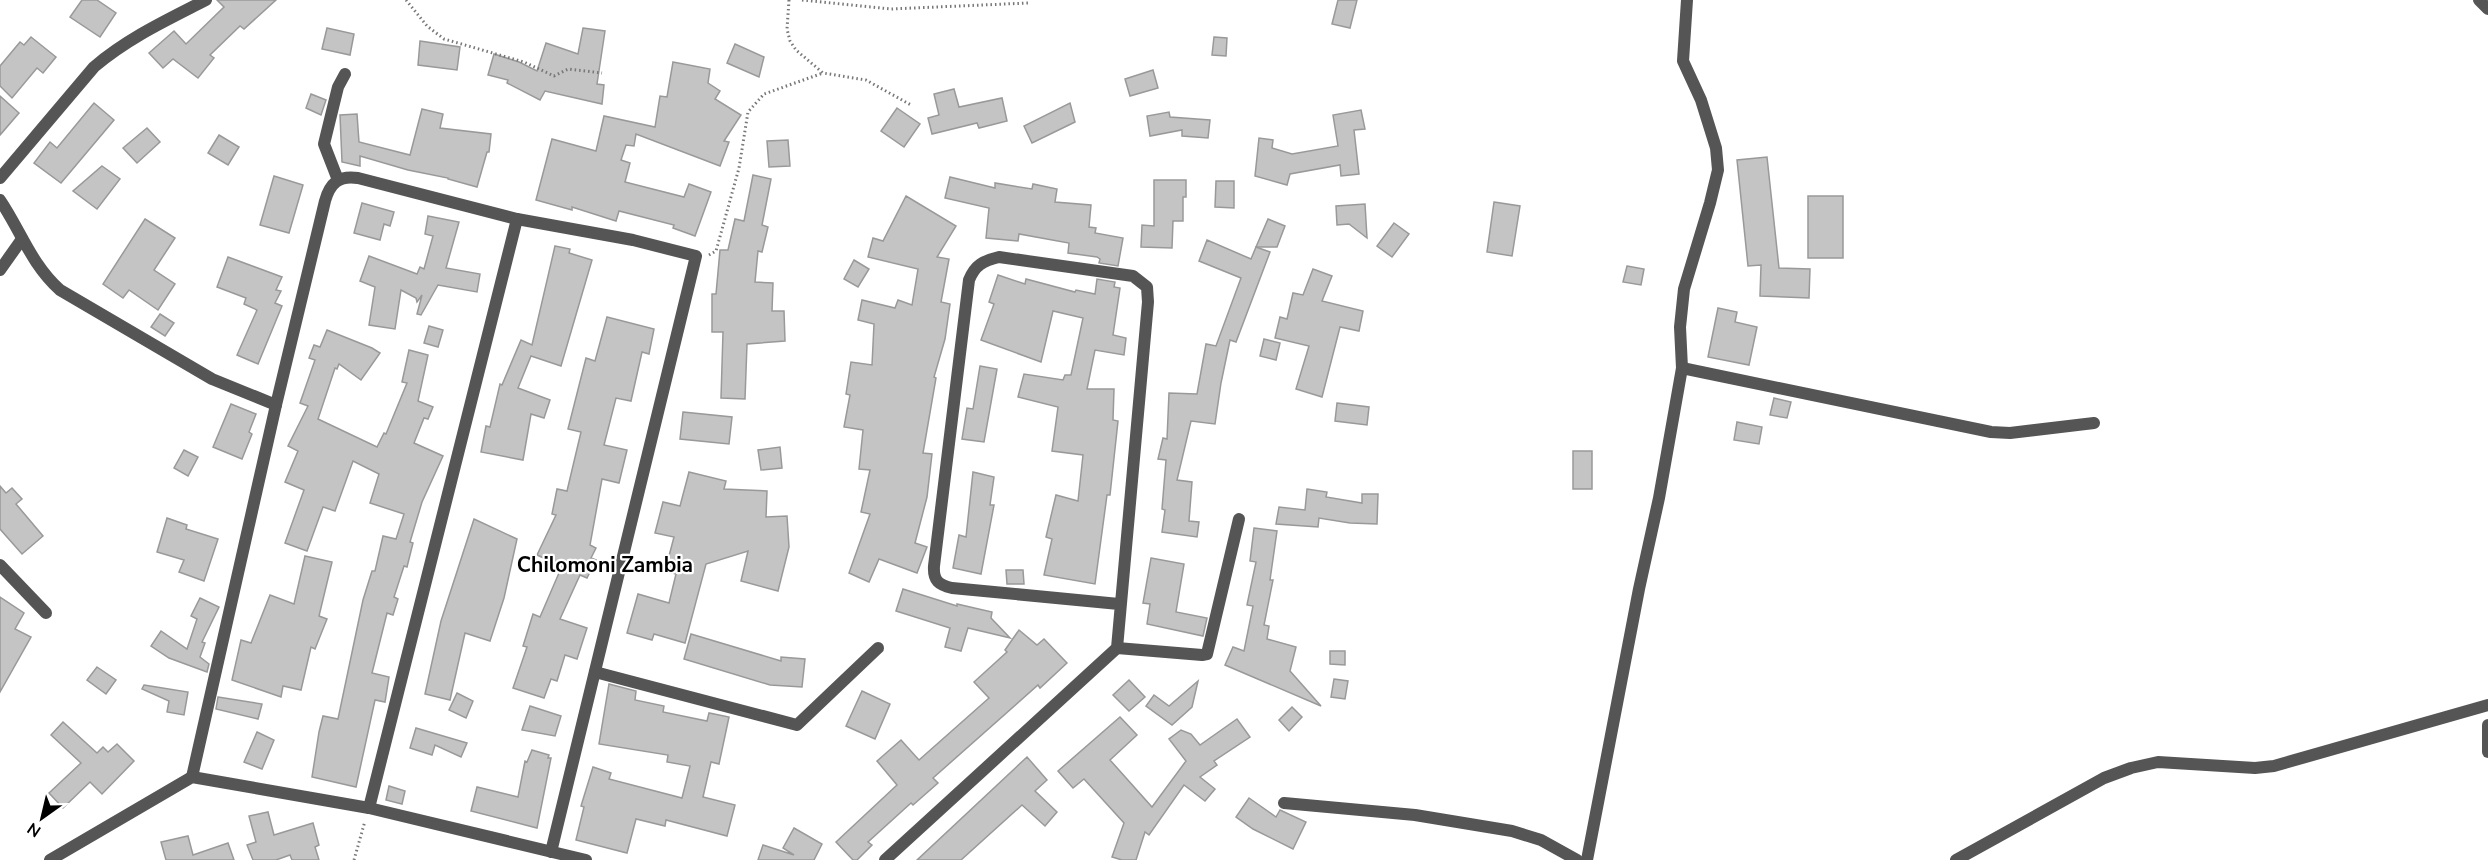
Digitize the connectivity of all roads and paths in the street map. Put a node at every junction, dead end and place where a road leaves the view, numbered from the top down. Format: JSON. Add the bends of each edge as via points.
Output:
{"nodes":[{"id":1,"x":206,"y":0,"type":"edge"},
{"id":2,"x":406,"y":0,"type":"edge"},
{"id":3,"x":789,"y":0,"type":"edge"},
{"id":4,"x":802,"y":0,"type":"edge"},
{"id":5,"x":1687,"y":0,"type":"edge"},
{"id":6,"x":2479,"y":0,"type":"edge"},
{"id":7,"x":1028,"y":3,"type":"dead end"},
{"id":8,"x":2488,"y":9,"type":"edge"},
{"id":9,"x":602,"y":73,"type":"dead end"},
{"id":10,"x":823,"y":73,"type":"junction"},
{"id":11,"x":345,"y":74,"type":"dead end"},
{"id":12,"x":910,"y":105,"type":"dead end"},
{"id":13,"x":0,"y":178,"type":"edge"},
{"id":14,"x":338,"y":180,"type":"junction"},
{"id":15,"x":0,"y":200,"type":"edge"},
{"id":16,"x":517,"y":219,"type":"junction"},
{"id":17,"x":22,"y":239,"type":"junction"},
{"id":18,"x":696,"y":256,"type":"junction"},
{"id":19,"x":0,"y":270,"type":"edge"},
{"id":20,"x":1682,"y":368,"type":"junction"},
{"id":21,"x":276,"y":405,"type":"junction"},
{"id":22,"x":2094,"y":423,"type":"dead end"},
{"id":23,"x":1239,"y":519,"type":"dead end"},
{"id":24,"x":0,"y":565,"type":"edge"},
{"id":25,"x":1119,"y":604,"type":"junction"},
{"id":26,"x":46,"y":612,"type":"dead end"},
{"id":27,"x":878,"y":648,"type":"dead end"},
{"id":28,"x":1117,"y":648,"type":"junction"},
{"id":29,"x":595,"y":672,"type":"junction"},
{"id":30,"x":2488,"y":705,"type":"edge"},
{"id":31,"x":2488,"y":725,"type":"edge"},
{"id":32,"x":2488,"y":753,"type":"edge"},
{"id":33,"x":192,"y":777,"type":"junction"},
{"id":34,"x":1284,"y":803,"type":"dead end"},
{"id":35,"x":369,"y":808,"type":"junction"},
{"id":36,"x":551,"y":852,"type":"junction"},
{"id":37,"x":50,"y":860,"type":"edge"},
{"id":38,"x":354,"y":860,"type":"edge"},
{"id":39,"x":586,"y":860,"type":"edge"},
{"id":40,"x":885,"y":860,"type":"edge"},
{"id":41,"x":1577,"y":860,"type":"edge"},
{"id":42,"x":1587,"y":860,"type":"edge"},
{"id":43,"x":1956,"y":860,"type":"edge"}],
"edges":[{"from":1,"to":13,"type":"street","via":[[135,37],[94,67]]},
{"from":2,"to":9,"type":"path","via":[[427,26],[444,39],[524,62],[554,76],[568,69]]},
{"from":3,"to":10,"type":"path","via":[[790,41]]},
{"from":4,"to":7,"type":"path","via":[[891,9]]},
{"from":5,"to":20,"type":"street","via":[[1683,62],[1701,100],[1716,148],[1718,170],[1684,289],[1680,327]]},
{"from":6,"to":8,"type":"street"},
{"from":10,"to":12,"type":"path","via":[[866,80]]},
{"from":10,"to":18,"type":"path","via":[[764,94],[748,112],[740,168],[716,251]]},
{"from":11,"to":14,"type":"street","via":[[324,144]]},
{"from":14,"to":16,"type":"street","via":[[357,178]]},
{"from":14,"to":21,"type":"street","via":[[325,201]]},
{"from":15,"to":17,"type":"street"},
{"from":16,"to":18,"type":"street"},
{"from":16,"to":35,"type":"street"},
{"from":17,"to":19,"type":"street"},
{"from":17,"to":21,"type":"street","via":[[46,277],[60,290],[212,379]]},
{"from":18,"to":29,"type":"street"},
{"from":20,"to":22,"type":"street","via":[[1991,432]]},
{"from":20,"to":42,"type":"street"},
{"from":21,"to":33,"type":"street"},
{"from":23,"to":28,"type":"street","via":[[1207,654]]},
{"from":24,"to":26,"type":"street"},
{"from":25,"to":25,"type":"street","via":[[1149,302],[1147,287],[1133,276],[999,257],[986,260],[969,280],[935,578],[952,588]]},
{"from":25,"to":28,"type":"street"},
{"from":27,"to":29,"type":"street","via":[[798,725]]},
{"from":28,"to":40,"type":"street"},
{"from":29,"to":36,"type":"street"},
{"from":30,"to":43,"type":"street","via":[[2274,766],[2158,762],[2132,768],[2104,778]]},
{"from":31,"to":32,"type":"street"},
{"from":33,"to":35,"type":"street"},
{"from":33,"to":37,"type":"street"},
{"from":34,"to":41,"type":"street","via":[[1415,815],[1512,831],[1541,840]]},
{"from":35,"to":36,"type":"street"},
{"from":35,"to":38,"type":"path"},
{"from":36,"to":39,"type":"street"}]}
